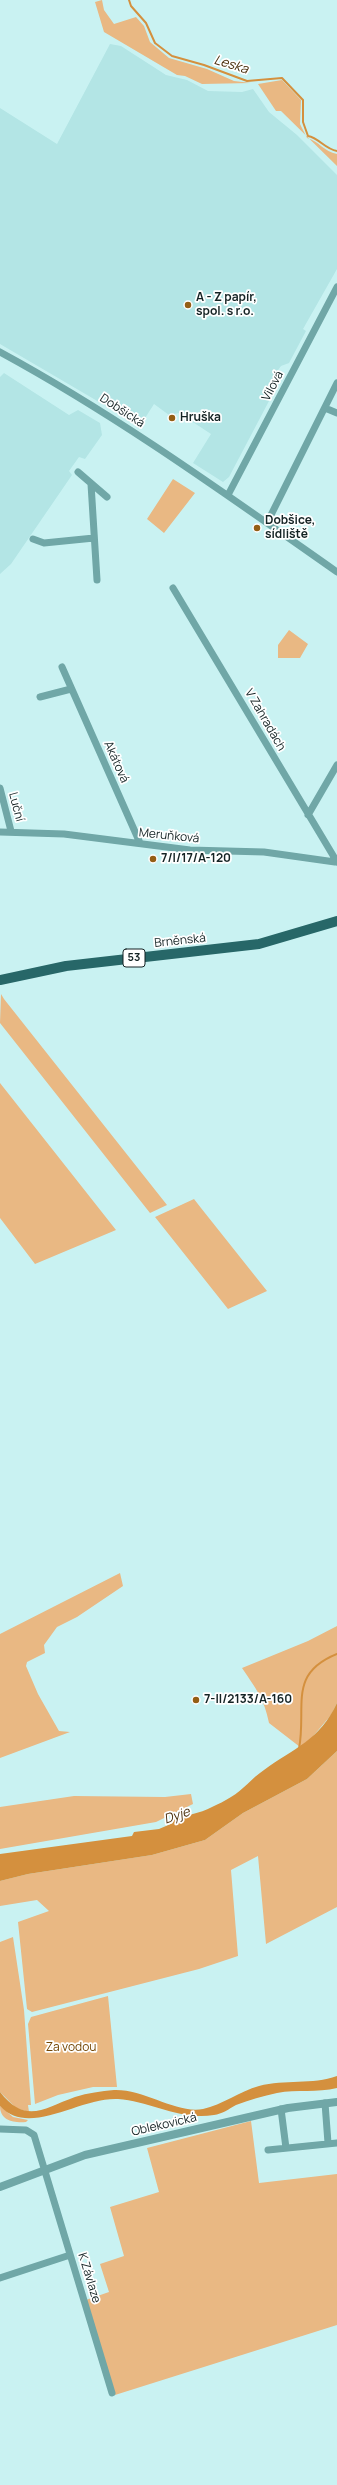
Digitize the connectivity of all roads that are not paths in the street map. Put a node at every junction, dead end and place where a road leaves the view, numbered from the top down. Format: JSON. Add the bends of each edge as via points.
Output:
{"nodes":[{"id":1,"x":337,"y":287,"type":"edge"},
{"id":2,"x":0,"y":352,"type":"edge"},
{"id":3,"x":337,"y":383,"type":"edge"},
{"id":4,"x":325,"y":408,"type":"junction"},
{"id":5,"x":337,"y":413,"type":"edge"},
{"id":6,"x":78,"y":472,"type":"dead end"},
{"id":7,"x":91,"y":484,"type":"junction"},
{"id":8,"x":228,"y":495,"type":"junction"},
{"id":9,"x":107,"y":497,"type":"dead end"},
{"id":10,"x":267,"y":523,"type":"junction"},
{"id":11,"x":94,"y":538,"type":"junction"},
{"id":12,"x":33,"y":539,"type":"dead end"},
{"id":13,"x":337,"y":572,"type":"edge"},
{"id":14,"x":97,"y":580,"type":"dead end"},
{"id":15,"x":173,"y":588,"type":"dead end"},
{"id":16,"x":62,"y":667,"type":"dead end"},
{"id":17,"x":71,"y":689,"type":"junction"},
{"id":18,"x":40,"y":697,"type":"dead end"},
{"id":19,"x":337,"y":765,"type":"edge"},
{"id":20,"x":0,"y":788,"type":"edge"},
{"id":21,"x":308,"y":815,"type":"junction"},
{"id":22,"x":11,"y":831,"type":"junction"},
{"id":23,"x":0,"y":832,"type":"edge"},
{"id":24,"x":140,"y":844,"type":"junction"},
{"id":25,"x":336,"y":862,"type":"edge"},
{"id":26,"x":337,"y":921,"type":"edge"},
{"id":27,"x":0,"y":980,"type":"edge"},
{"id":28,"x":337,"y":2102,"type":"edge"},
{"id":29,"x":325,"y":2103,"type":"junction"},
{"id":30,"x":281,"y":2109,"type":"junction"},
{"id":31,"x":0,"y":2130,"type":"edge"},
{"id":32,"x":328,"y":2143,"type":"junction"},
{"id":33,"x":337,"y":2143,"type":"edge"},
{"id":34,"x":286,"y":2148,"type":"junction"},
{"id":35,"x":268,"y":2150,"type":"dead end"},
{"id":36,"x":44,"y":2169,"type":"junction"},
{"id":37,"x":0,"y":2187,"type":"edge"},
{"id":38,"x":70,"y":2255,"type":"junction"},
{"id":39,"x":0,"y":2278,"type":"edge"},
{"id":40,"x":112,"y":2393,"type":"dead end"}],
"edges":[{"from":1,"to":8,"type":"street","name":"Vilová"},
{"from":2,"to":8,"type":"street","name":"Dobšická","via":[[74,393]]},
{"from":3,"to":4,"type":"street"},
{"from":4,"to":5,"type":"street"},
{"from":4,"to":10,"type":"street"},
{"from":6,"to":7,"type":"street"},
{"from":7,"to":9,"type":"street"},
{"from":7,"to":11,"type":"street"},
{"from":8,"to":10,"type":"street","name":"Dobšická"},
{"from":10,"to":13,"type":"street","name":"Dobšická"},
{"from":11,"to":12,"type":"street","via":[[44,543]]},
{"from":11,"to":14,"type":"street"},
{"from":15,"to":21,"type":"street","name":"V Zahradách"},
{"from":16,"to":17,"type":"street","name":"Akátová"},
{"from":17,"to":18,"type":"street"},
{"from":17,"to":24,"type":"street","name":"Akátová"},
{"from":19,"to":21,"type":"street"},
{"from":20,"to":22,"type":"street","name":"Luční"},
{"from":21,"to":25,"type":"street","name":"V Zahradách"},
{"from":22,"to":23,"type":"street","name":"Meruňková"},
{"from":22,"to":24,"type":"street","name":"Meruňková","via":[[64,834]]},
{"from":24,"to":25,"type":"street","name":"Meruňková","via":[[190,850],[264,852]]},
{"from":26,"to":27,"type":"main road","name":"Brněnská","number":"53","via":[[259,944],[66,966]]},
{"from":28,"to":29,"type":"street","name":"Oblekovická"},
{"from":29,"to":30,"type":"street","name":"Oblekovická"},
{"from":29,"to":32,"type":"street"},
{"from":30,"to":34,"type":"street"},
{"from":30,"to":36,"type":"street","name":"Oblekovická","via":[[85,2155]]},
{"from":31,"to":36,"type":"street","name":"K Závlaze","via":[[33,2132]]},
{"from":32,"to":33,"type":"street"},
{"from":32,"to":34,"type":"street"},
{"from":34,"to":35,"type":"street"},
{"from":36,"to":37,"type":"street","name":"Oblekovická"},
{"from":36,"to":38,"type":"street","name":"K Závlaze"},
{"from":38,"to":39,"type":"street"},
{"from":38,"to":40,"type":"street","name":"K Závlaze"}]}
